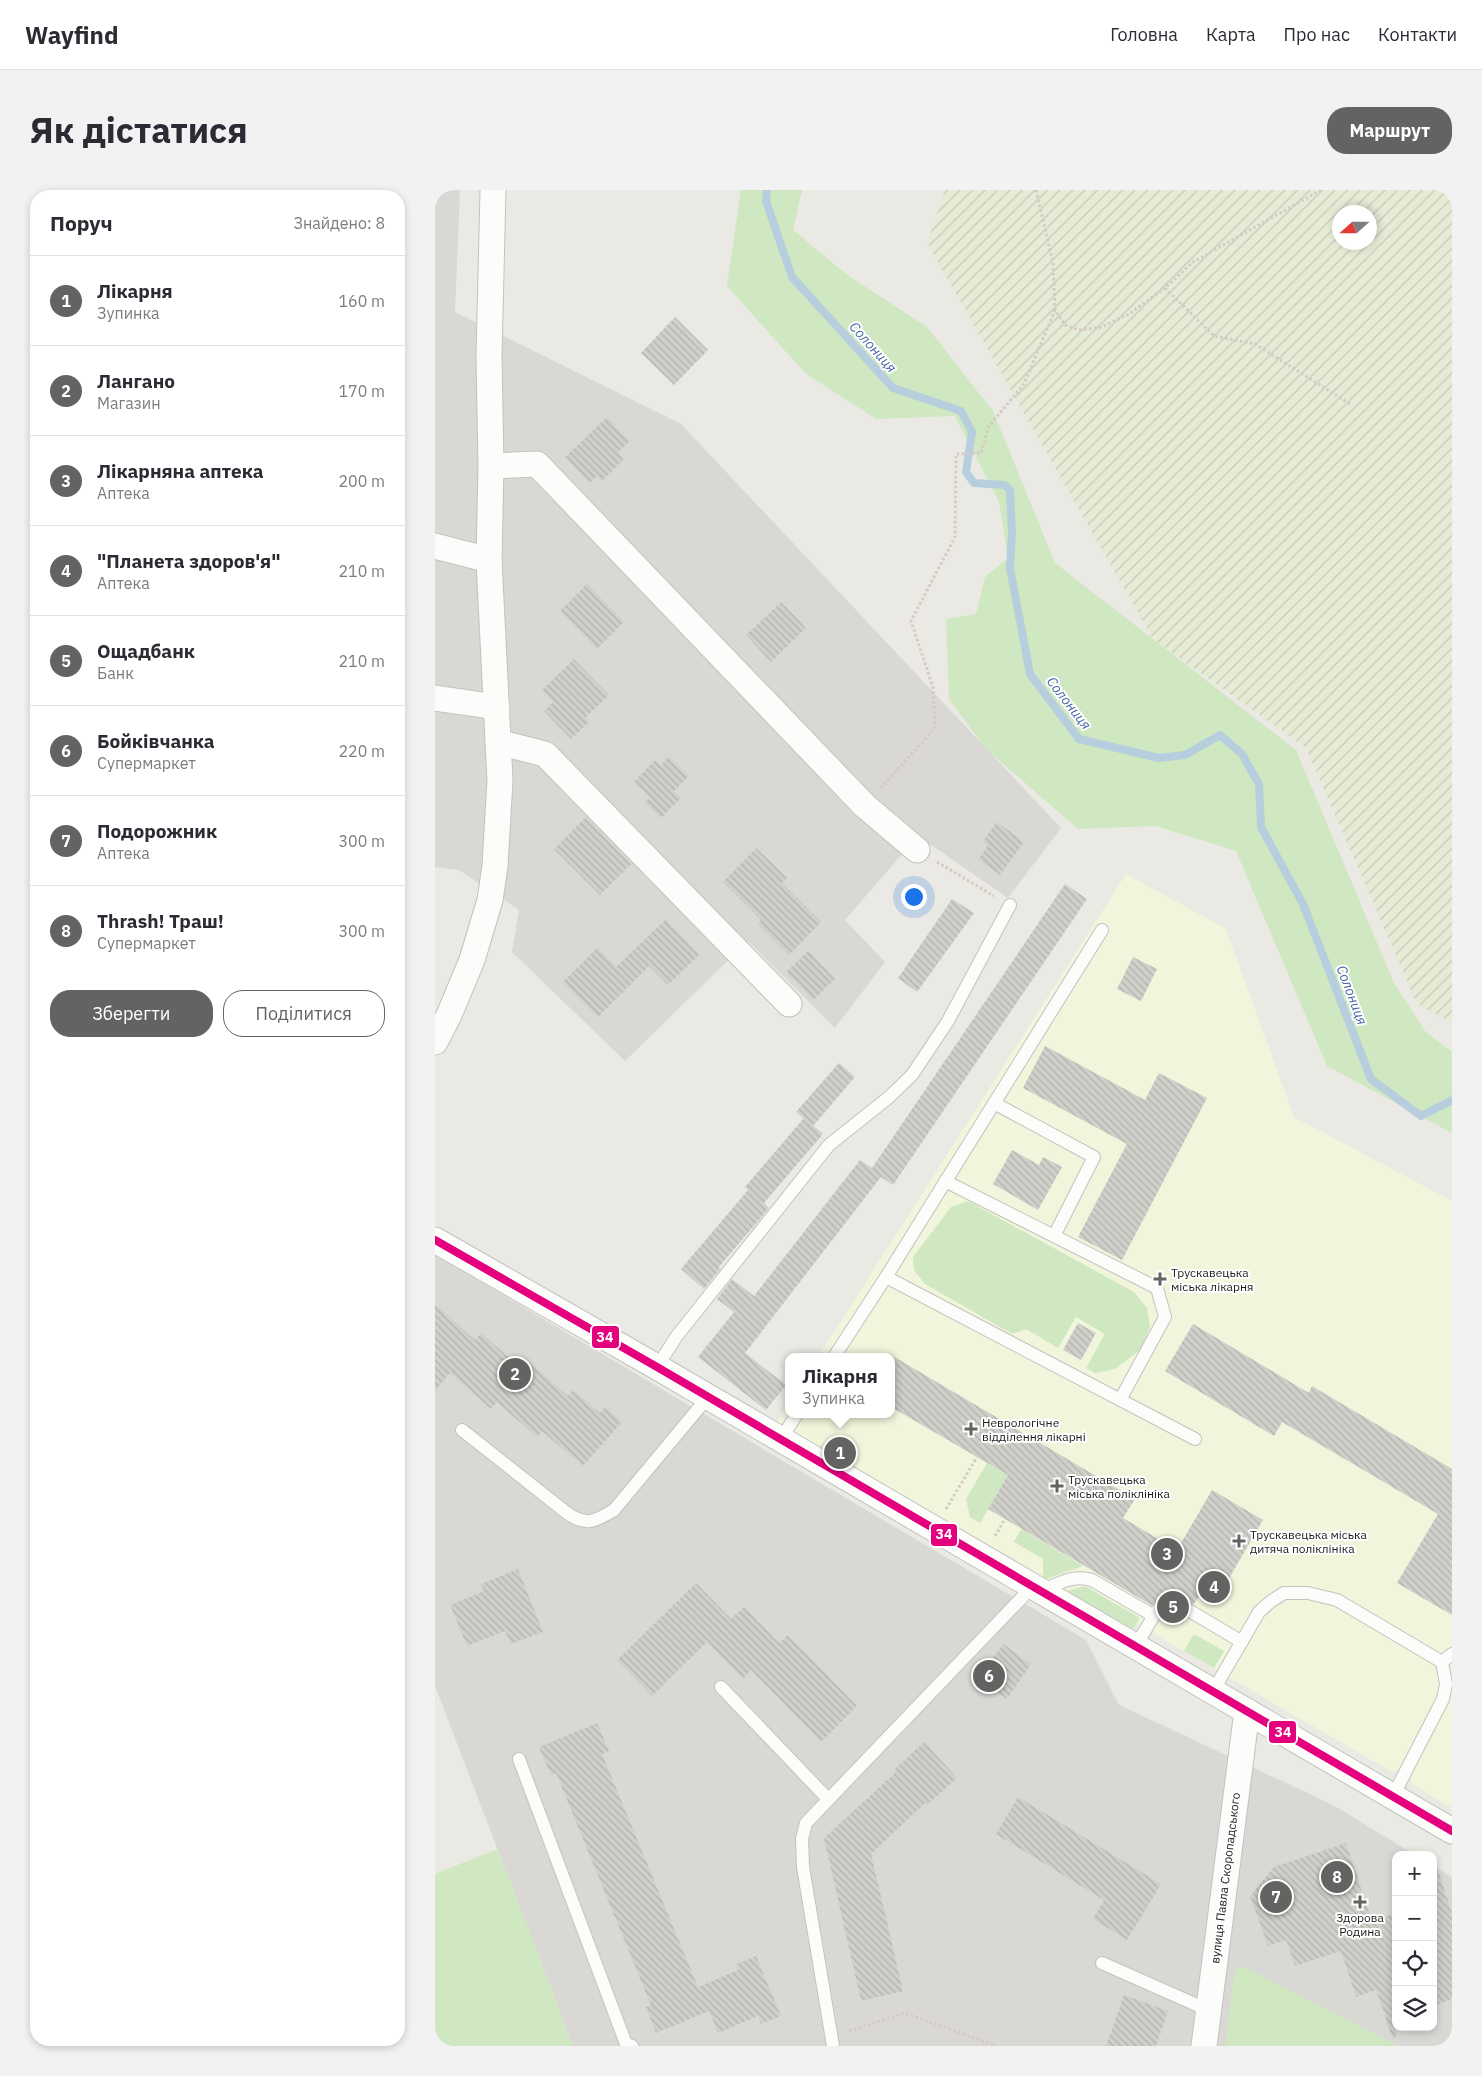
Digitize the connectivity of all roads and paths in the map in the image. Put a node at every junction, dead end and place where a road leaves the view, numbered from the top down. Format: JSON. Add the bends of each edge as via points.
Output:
{"nodes":[{"id":1,"x":493,"y":190,"type":"edge"},
{"id":2,"x":1036,"y":190,"type":"edge"},
{"id":3,"x":1321,"y":190,"type":"edge"},
{"id":4,"x":1165,"y":288,"type":"junction"},
{"id":5,"x":1055,"y":310,"type":"junction"},
{"id":6,"x":1350,"y":404,"type":"dead end"},
{"id":7,"x":491,"y":466,"type":"junction"},
{"id":8,"x":435,"y":546,"type":"edge"},
{"id":9,"x":489,"y":560,"type":"junction"},
{"id":10,"x":435,"y":698,"type":"edge"},
{"id":11,"x":497,"y":707,"type":"junction"},
{"id":12,"x":498,"y":742,"type":"junction"},
{"id":13,"x":865,"y":806,"type":"junction"},
{"id":14,"x":917,"y":850,"type":"joint"},
{"id":15,"x":1010,"y":905,"type":"joint"},
{"id":16,"x":1102,"y":930,"type":"dead end"},
{"id":17,"x":789,"y":1004,"type":"dead end"},
{"id":18,"x":442,"y":1015,"type":"edge"},
{"id":19,"x":435,"y":1042,"type":"edge"},
{"id":20,"x":994,"y":1103,"type":"junction"},
{"id":21,"x":945,"y":1181,"type":"junction"},
{"id":22,"x":1054,"y":1236,"type":"junction"},
{"id":23,"x":435,"y":1240,"type":"edge"},
{"id":24,"x":886,"y":1278,"type":"junction"},
{"id":25,"x":838,"y":1353,"type":"edge"},
{"id":26,"x":657,"y":1367,"type":"junction"},
{"id":27,"x":708,"y":1397,"type":"junction"},
{"id":28,"x":1120,"y":1400,"type":"junction"},
{"id":29,"x":794,"y":1418,"type":"edge"},
{"id":30,"x":462,"y":1430,"type":"dead end"},
{"id":31,"x":781,"y":1439,"type":"junction"},
{"id":32,"x":1195,"y":1440,"type":"dead end"},
{"id":33,"x":977,"y":1457,"type":"dead end"},
{"id":34,"x":958,"y":1490,"type":"dead end"},
{"id":35,"x":1005,"y":1519,"type":"dead end"},
{"id":36,"x":992,"y":1542,"type":"dead end"},
{"id":37,"x":1037,"y":1589,"type":"junction"},
{"id":38,"x":1190,"y":1612,"type":"dead end"},
{"id":39,"x":1241,"y":1642,"type":"junction"},
{"id":40,"x":1136,"y":1646,"type":"junction"},
{"id":41,"x":1447,"y":1658,"type":"edge"},
{"id":42,"x":721,"y":1687,"type":"dead end"},
{"id":43,"x":1213,"y":1691,"type":"junction"},
{"id":44,"x":1247,"y":1711,"type":"junction"},
{"id":45,"x":519,"y":1759,"type":"dead end"},
{"id":46,"x":1393,"y":1796,"type":"junction"},
{"id":47,"x":828,"y":1798,"type":"junction"},
{"id":48,"x":1452,"y":1830,"type":"edge"},
{"id":49,"x":1102,"y":1962,"type":"dead end"},
{"id":50,"x":1208,"y":2010,"type":"junction"},
{"id":51,"x":832,"y":2041,"type":"edge"},
{"id":52,"x":633,"y":2046,"type":"edge"},
{"id":53,"x":996,"y":2046,"type":"edge"},
{"id":54,"x":1204,"y":2046,"type":"edge"}],
"edges":[{"from":1,"to":7,"type":"street","via":[[489,356]]},
{"from":2,"to":5,"type":"path","via":[[1053,263]]},
{"from":3,"to":4,"type":"path","via":[[1193,262]]},
{"from":4,"to":5,"type":"path","via":[[1129,314],[1102,328],[1079,330],[1065,325]]},
{"from":4,"to":6,"type":"path","via":[[1215,336],[1255,344]]},
{"from":5,"to":13,"type":"path","via":[[1024,384],[989,426],[981,453],[956,454],[955,537],[911,621],[933,687],[935,728]]},
{"from":7,"to":9,"type":"street"},
{"from":7,"to":13,"type":"street","via":[[537,464]]},
{"from":8,"to":9,"type":"street"},
{"from":9,"to":11,"type":"street"},
{"from":10,"to":11,"type":"street"},
{"from":11,"to":12,"type":"street"},
{"from":12,"to":17,"type":"street","via":[[545,754]]},
{"from":12,"to":18,"type":"street","via":[[500,780],[490,900],[472,960]]},
{"from":13,"to":14,"type":"street"},
{"from":14,"to":15,"type":"path"},
{"from":15,"to":26,"type":"lane","via":[[948,1021],[912,1074],[888,1098],[829,1145],[676,1337]]},
{"from":16,"to":20,"type":"lane"},
{"from":18,"to":19,"type":"street"},
{"from":20,"to":21,"type":"lane"},
{"from":20,"to":22,"type":"lane","via":[[1094,1157]]},
{"from":21,"to":22,"type":"lane"},
{"from":21,"to":24,"type":"lane"},
{"from":22,"to":28,"type":"lane","via":[[1157,1288],[1165,1317]]},
{"from":23,"to":26,"type":"street"},
{"from":24,"to":25,"type":"lane"},
{"from":24,"to":28,"type":"lane"},
{"from":26,"to":27,"type":"street"},
{"from":27,"to":30,"type":"lane","via":[[614,1510],[595,1521],[579,1521],[567,1513]]},
{"from":27,"to":31,"type":"street"},
{"from":28,"to":32,"type":"lane"},
{"from":29,"to":31,"type":"lane"},
{"from":31,"to":37,"type":"street"},
{"from":33,"to":34,"type":"path"},
{"from":35,"to":36,"type":"path"},
{"from":37,"to":40,"type":"street"},
{"from":37,"to":40,"type":"lane","via":[[1084,1577],[1155,1613]]},
{"from":37,"to":47,"type":"lane"},
{"from":38,"to":39,"type":"lane"},
{"from":39,"to":41,"type":"lane","via":[[1269,1602],[1284,1593],[1307,1593],[1337,1600]]},
{"from":39,"to":43,"type":"lane"},
{"from":40,"to":43,"type":"street"},
{"from":41,"to":46,"type":"lane","via":[[1443,1698]]},
{"from":42,"to":47,"type":"lane"},
{"from":43,"to":44,"type":"street"},
{"from":44,"to":46,"type":"street"},
{"from":44,"to":50,"type":"street","name":"вулиця Павла Скоропадського"},
{"from":45,"to":52,"type":"lane","via":[[626,2044]]},
{"from":46,"to":48,"type":"street"},
{"from":47,"to":51,"type":"lane","via":[[806,1823],[802,1839],[803,1867]]},
{"from":49,"to":50,"type":"lane"},
{"from":50,"to":54,"type":"street","name":"вулиця Павла Скоропадського"},
{"from":51,"to":53,"type":"path","via":[[905,2013]]}]}
